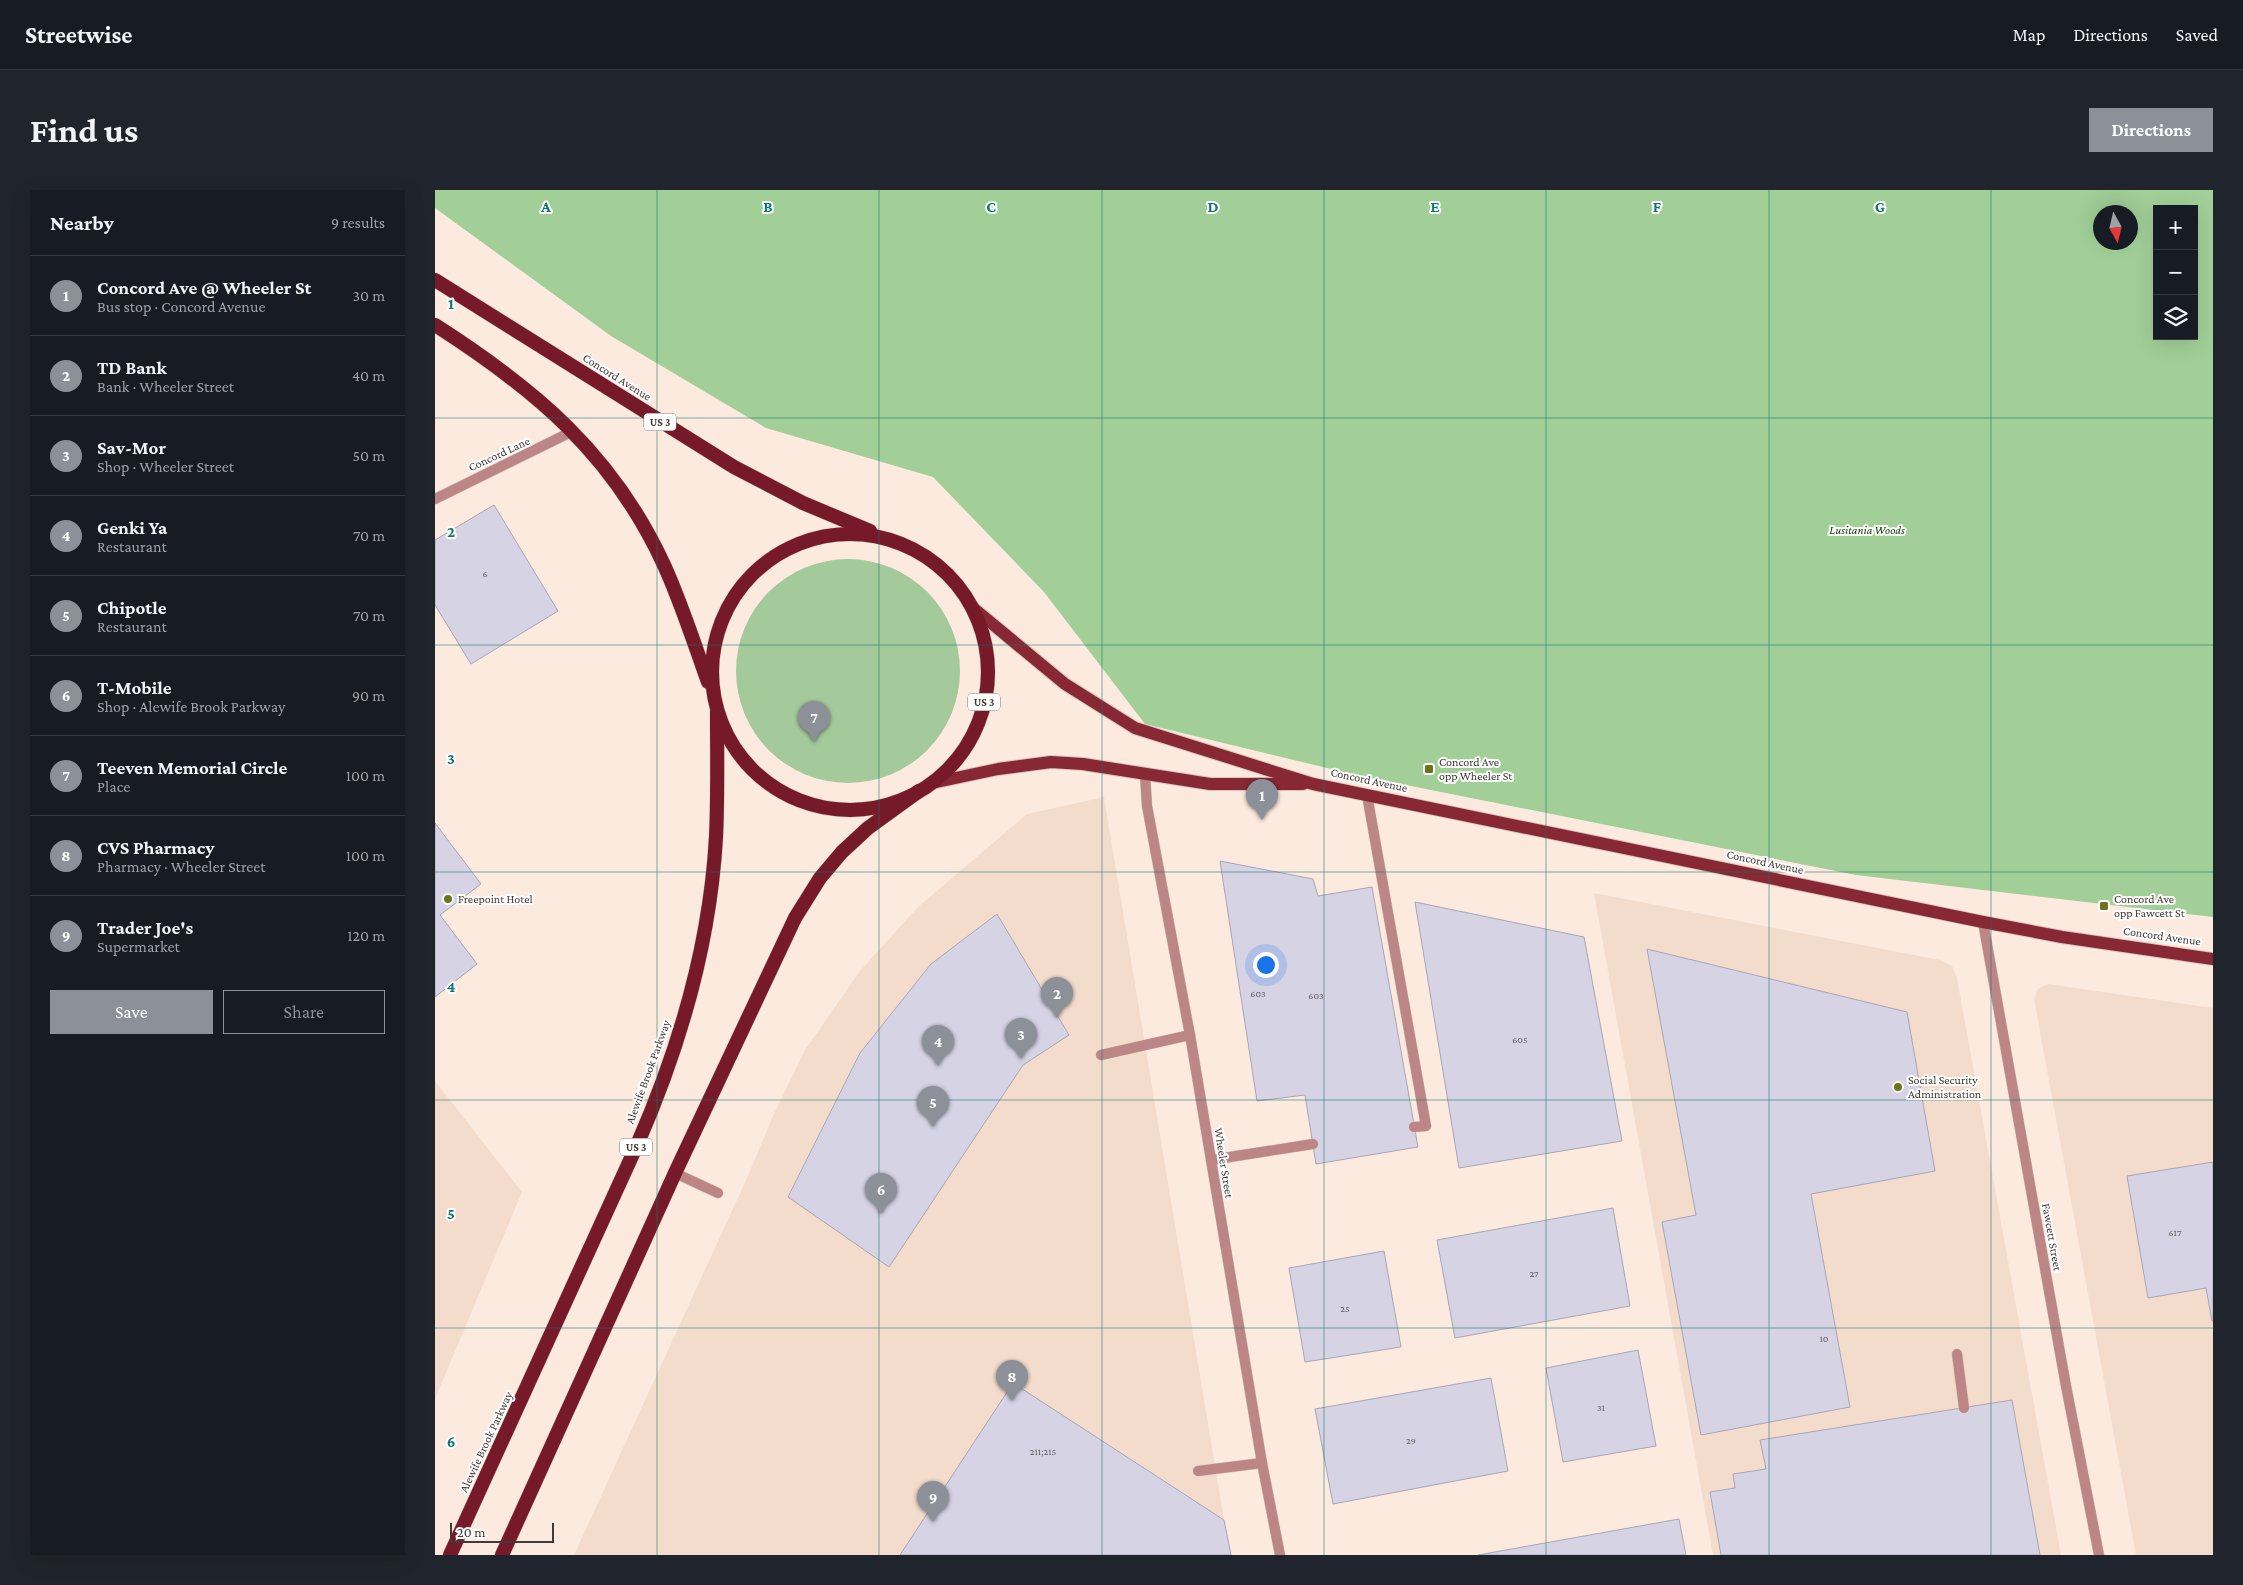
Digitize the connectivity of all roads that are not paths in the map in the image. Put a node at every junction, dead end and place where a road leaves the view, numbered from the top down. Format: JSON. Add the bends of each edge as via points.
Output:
{"nodes":[{"id":1,"x":435,"y":280,"type":"edge"},
{"id":2,"x":435,"y":325,"type":"edge"},
{"id":3,"x":573,"y":431,"type":"junction"},
{"id":4,"x":435,"y":499,"type":"edge"},
{"id":5,"x":896,"y":542,"type":"junction"},
{"id":6,"x":972,"y":607,"type":"junction"},
{"id":7,"x":714,"y":698,"type":"junction"},
{"id":8,"x":717,"y":712,"type":"junction"},
{"id":9,"x":1145,"y":775,"type":"junction"},
{"id":10,"x":932,"y":782,"type":"junction"},
{"id":11,"x":1313,"y":784,"type":"junction"},
{"id":12,"x":919,"y":791,"type":"junction"},
{"id":13,"x":1367,"y":795,"type":"junction"},
{"id":14,"x":1983,"y":922,"type":"junction"},
{"id":15,"x":2213,"y":959,"type":"edge"},
{"id":16,"x":1190,"y":1035,"type":"junction"},
{"id":17,"x":1101,"y":1055,"type":"dead end"},
{"id":18,"x":1414,"y":1127,"type":"dead end"},
{"id":19,"x":1313,"y":1144,"type":"dead end"},
{"id":20,"x":1211,"y":1160,"type":"junction"},
{"id":21,"x":675,"y":1173,"type":"junction"},
{"id":22,"x":718,"y":1193,"type":"dead end"},
{"id":23,"x":1957,"y":1354,"type":"dead end"},
{"id":24,"x":1964,"y":1408,"type":"dead end"},
{"id":25,"x":1262,"y":1463,"type":"junction"},
{"id":26,"x":1198,"y":1471,"type":"dead end"},
{"id":27,"x":450,"y":1555,"type":"edge"},
{"id":28,"x":502,"y":1555,"type":"edge"},
{"id":29,"x":1279,"y":1555,"type":"edge"},
{"id":30,"x":2099,"y":1555,"type":"edge"}],
"edges":[{"from":1,"to":5,"type":"highway","name":"Concord Avenue","number":"US 3","via":[[734,467],[803,503]]},
{"from":2,"to":3,"type":"highway","number":"US 3","via":[[527,389]]},
{"from":3,"to":4,"type":"street","name":"Concord Lane"},
{"from":3,"to":7,"type":"highway","number":"US 3","via":[[624,496],[658,553]]},
{"from":5,"to":6,"type":"highway","number":"US 3","via":[[915,550],[940,568]]},
{"from":5,"to":7,"type":"highway","via":[[868,535],[825,536],[797,544],[760,567],[732,600],[719,626],[713,654]]},
{"from":6,"to":10,"type":"highway","number":"US 3","via":[[987,656],[986,697],[977,727],[967,745],[948,769]]},
{"from":6,"to":11,"type":"main road","name":"Concord Avenue","via":[[1065,684],[1135,728]]},
{"from":7,"to":8,"type":"highway","number":"US 3"},
{"from":8,"to":12,"type":"highway","via":[[745,763],[792,798],[834,809],[864,809],[892,803]]},
{"from":8,"to":27,"type":"highway","name":"Alewife Brook Parkway","number":"US 3","via":[[716,838],[711,888],[697,967],[681,1029],[637,1145]]},
{"from":9,"to":10,"type":"main road","name":"Concord Avenue","via":[[1051,762]]},
{"from":9,"to":11,"type":"main road","name":"Concord Avenue","via":[[1223,785]]},
{"from":9,"to":16,"type":"street","name":"Wheeler Street","via":[[1147,806]]},
{"from":10,"to":12,"type":"highway","number":"US 3"},
{"from":11,"to":13,"type":"main road","name":"Concord Avenue"},
{"from":12,"to":21,"type":"highway","number":"US 3","via":[[853,841],[807,897],[775,955]]},
{"from":13,"to":14,"type":"main road","name":"Concord Avenue"},
{"from":13,"to":18,"type":"street","via":[[1426,1126]]},
{"from":14,"to":15,"type":"main road","name":"Concord Avenue"},
{"from":14,"to":30,"type":"street","name":"Fawcett Street"},
{"from":16,"to":17,"type":"street"},
{"from":16,"to":20,"type":"street","name":"Wheeler Street"},
{"from":19,"to":20,"type":"street"},
{"from":20,"to":25,"type":"street","name":"Wheeler Street"},
{"from":21,"to":22,"type":"street"},
{"from":21,"to":28,"type":"highway","number":"US 3"},
{"from":23,"to":24,"type":"street"},
{"from":25,"to":26,"type":"street"},
{"from":25,"to":29,"type":"street","name":"Wheeler Street"}]}
